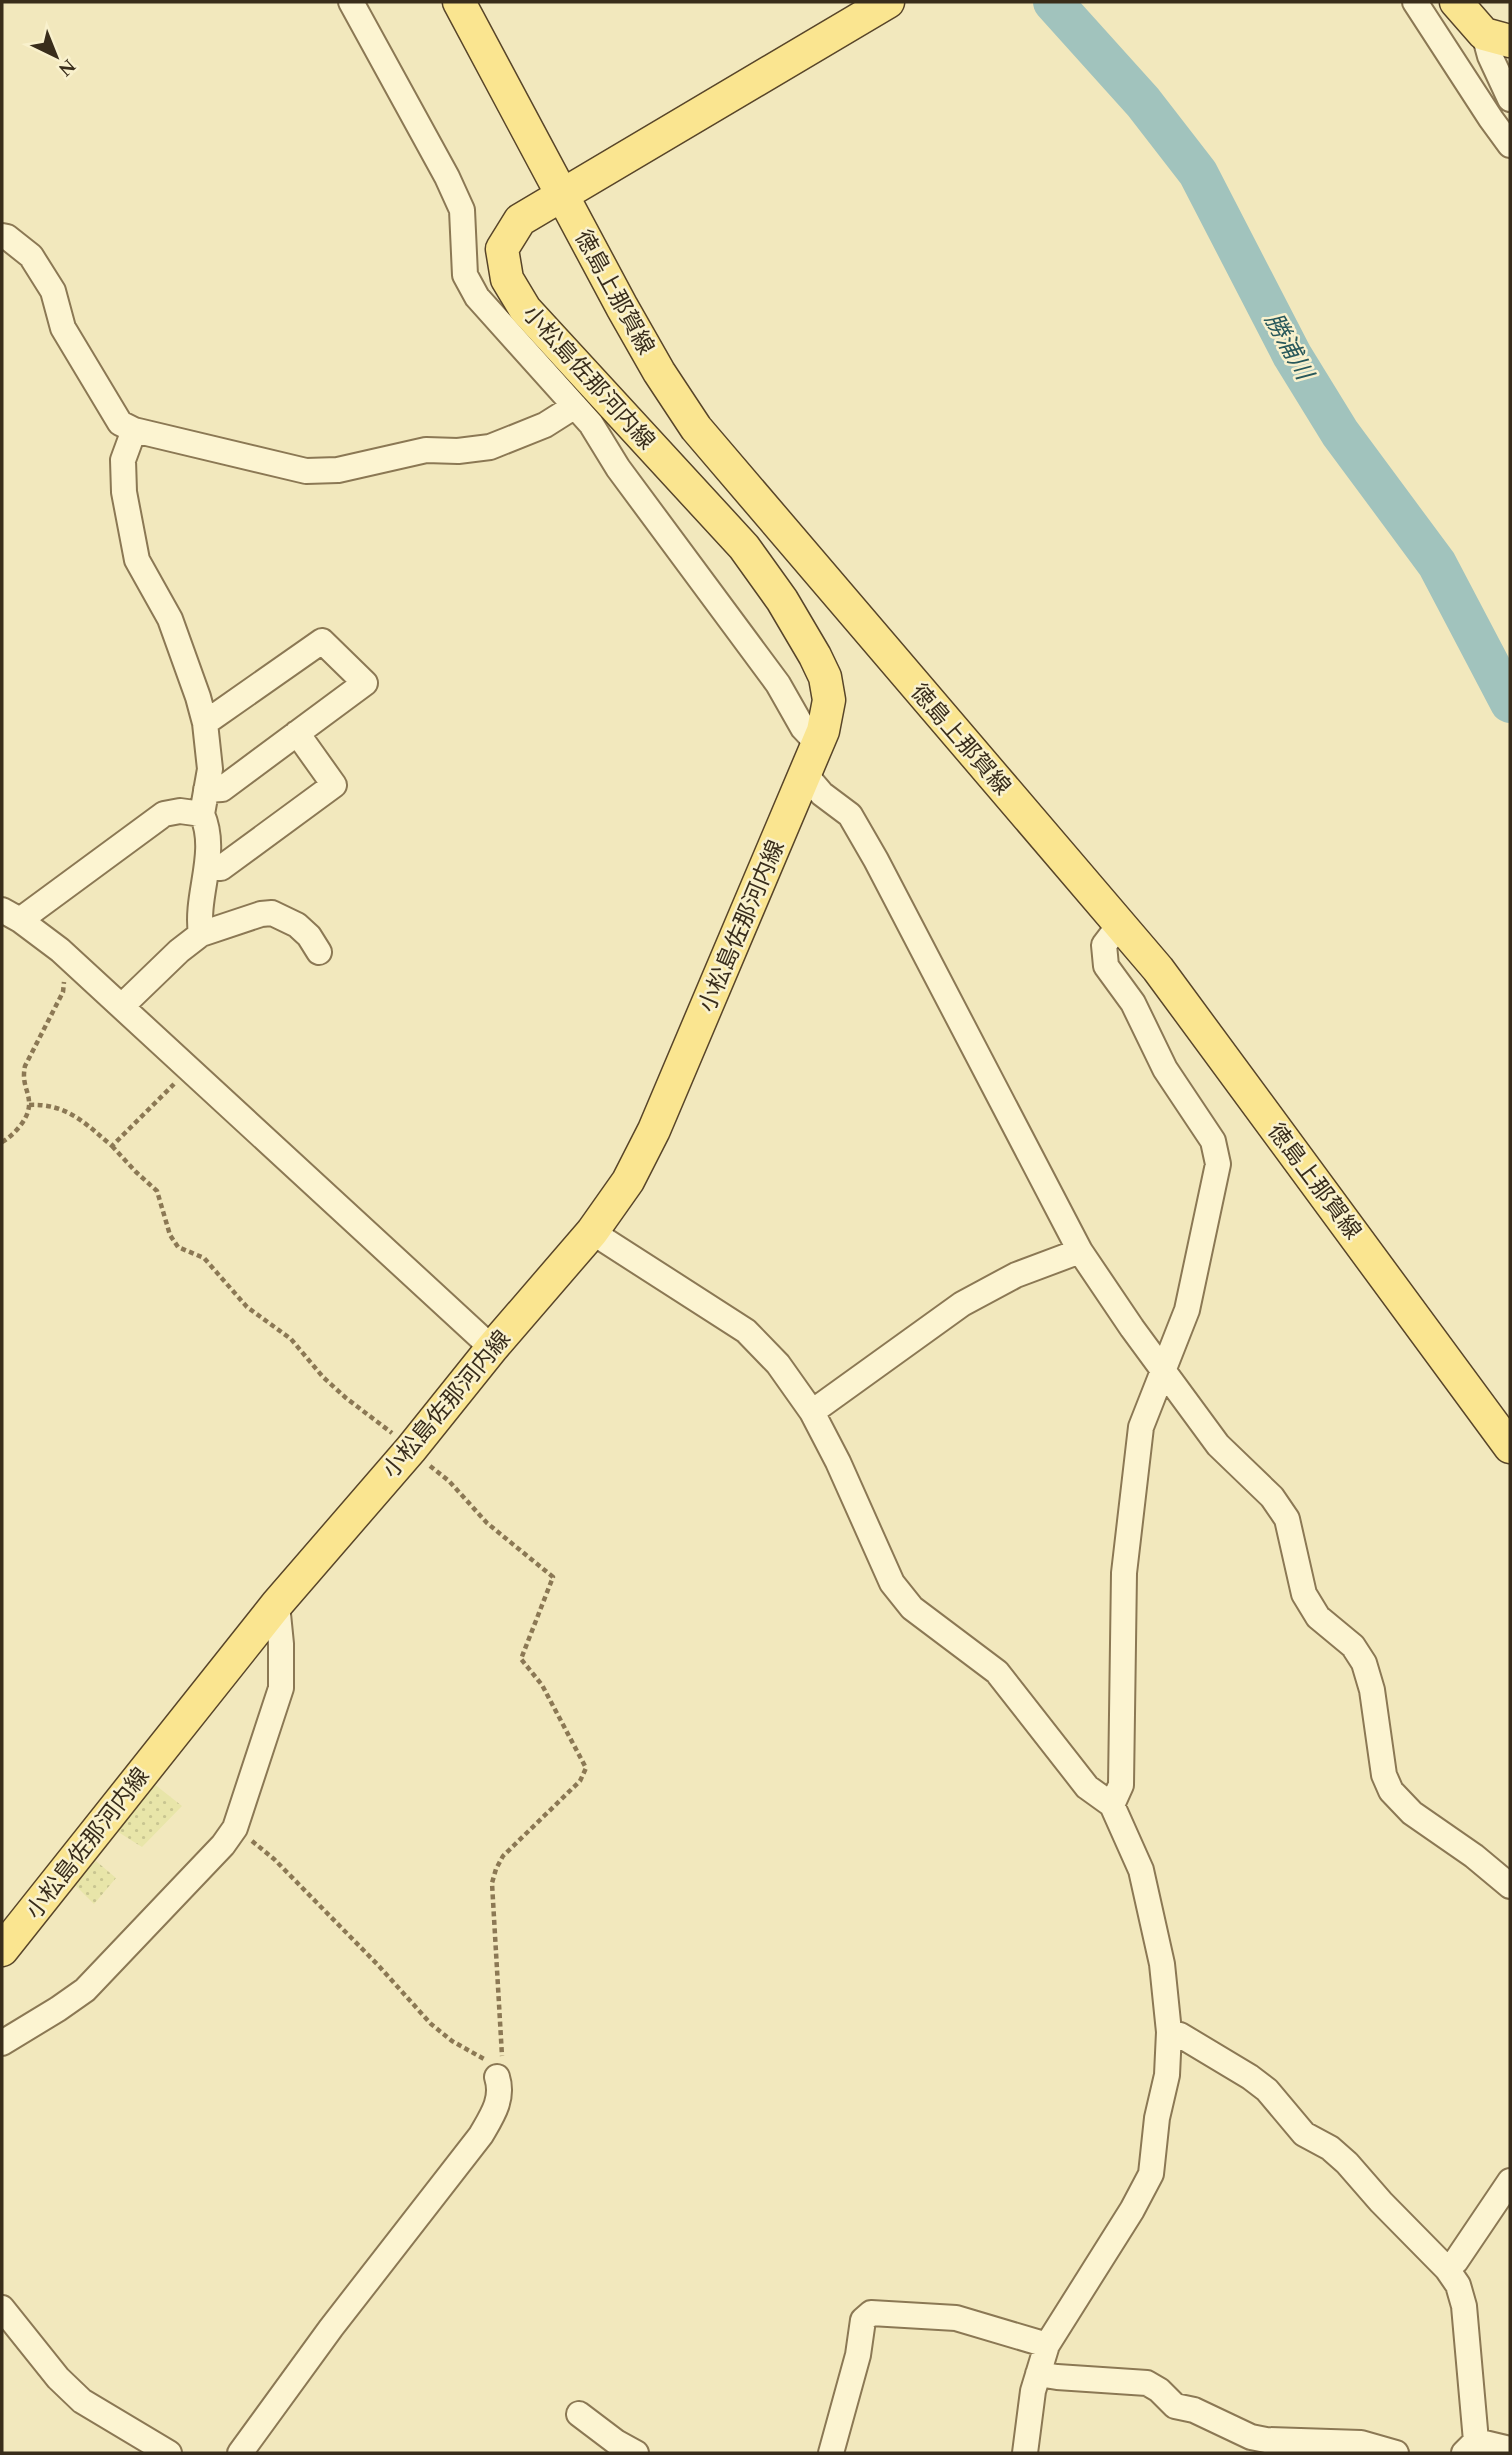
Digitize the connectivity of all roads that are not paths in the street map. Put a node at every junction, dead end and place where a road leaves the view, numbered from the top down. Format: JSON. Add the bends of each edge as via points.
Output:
{"nodes":[{"id":1,"x":351,"y":2,"type":"edge"},
{"id":2,"x":458,"y":2,"type":"edge"},
{"id":3,"x":888,"y":2,"type":"edge"},
{"id":4,"x":1415,"y":2,"type":"edge"},
{"id":5,"x":1456,"y":2,"type":"edge"},
{"id":6,"x":1497,"y":38,"type":"edge"},
{"id":7,"x":1510,"y":71,"type":"edge"},
{"id":8,"x":1510,"y":99,"type":"edge"},
{"id":9,"x":1510,"y":145,"type":"edge"},
{"id":10,"x":562,"y":194,"type":"junction"},
{"id":11,"x":2,"y":236,"type":"edge"},
{"id":12,"x":575,"y":407,"type":"junction"},
{"id":13,"x":134,"y":429,"type":"junction"},
{"id":14,"x":205,"y":723,"type":"junction"},
{"id":15,"x":297,"y":733,"type":"junction"},
{"id":16,"x":818,"y":744,"type":"junction"},
{"id":17,"x":805,"y":774,"type":"junction"},
{"id":18,"x":204,"y":802,"type":"junction"},
{"id":19,"x":208,"y":868,"type":"junction"},
{"id":20,"x":11,"y":915,"type":"edge"},
{"id":21,"x":1120,"y":924,"type":"junction"},
{"id":22,"x":201,"y":934,"type":"junction"},
{"id":23,"x":319,"y":952,"type":"dead end"},
{"id":24,"x":122,"y":1006,"type":"junction"},
{"id":25,"x":592,"y":1231,"type":"junction"},
{"id":26,"x":1080,"y":1251,"type":"junction"},
{"id":27,"x":492,"y":1348,"type":"junction"},
{"id":28,"x":1162,"y":1369,"type":"junction"},
{"id":29,"x":811,"y":1412,"type":"junction"},
{"id":30,"x":1510,"y":1447,"type":"edge"},
{"id":31,"x":277,"y":1604,"type":"junction"},
{"id":32,"x":1112,"y":1805,"type":"junction"},
{"id":33,"x":1510,"y":1886,"type":"edge"},
{"id":34,"x":2,"y":1950,"type":"edge"},
{"id":35,"x":1169,"y":2032,"type":"junction"},
{"id":36,"x":2,"y":2043,"type":"edge"},
{"id":37,"x":497,"y":2077,"type":"road end"},
{"id":38,"x":1510,"y":2181,"type":"edge"},
{"id":39,"x":1447,"y":2269,"type":"junction"},
{"id":40,"x":2,"y":2308,"type":"edge"},
{"id":41,"x":1048,"y":2345,"type":"junction"},
{"id":42,"x":1038,"y":2374,"type":"junction"},
{"id":43,"x":579,"y":2414,"type":"dead end"},
{"id":44,"x":1470,"y":2447,"type":"edge"},
{"id":45,"x":1510,"y":2449,"type":"edge"},
{"id":46,"x":169,"y":2453,"type":"edge"},
{"id":47,"x":240,"y":2453,"type":"edge"},
{"id":48,"x":636,"y":2453,"type":"edge"},
{"id":49,"x":831,"y":2453,"type":"edge"},
{"id":50,"x":1024,"y":2453,"type":"edge"},
{"id":51,"x":1396,"y":2453,"type":"edge"}],
"edges":[{"from":1,"to":12,"type":"street","via":[[462,210],[465,275],[477,298]]},
{"from":2,"to":10,"type":"main road","name":"徳島上那賀線"},
{"from":3,"to":10,"type":"main road","name":"小松島佐那河内線"},
{"from":4,"to":9,"type":"street"},
{"from":5,"to":6,"type":"main road"},
{"from":6,"to":7,"type":"street"},
{"from":6,"to":8,"type":"street","via":[[1490,56]]},
{"from":10,"to":16,"type":"main road","name":"小松島佐那河内線","via":[[520,220],[502,249],[507,279],[525,309],[744,547],[782,600],[825,677],[830,700]]},
{"from":10,"to":21,"type":"main road","name":"徳島上那賀線","via":[[641,340],[696,428]]},
{"from":11,"to":13,"type":"street","via":[[31,257],[53,291],[63,328],[120,423]]},
{"from":12,"to":13,"type":"street","via":[[545,425],[489,447],[426,450],[338,470],[306,471]]},
{"from":12,"to":16,"type":"street"},
{"from":13,"to":14,"type":"street","via":[[123,460],[137,560],[170,618]]},
{"from":14,"to":15,"type":"street","via":[[322,641],[365,683]]},
{"from":14,"to":18,"type":"street","via":[[210,769]]},
{"from":15,"to":18,"type":"street"},
{"from":15,"to":19,"type":"street","via":[[334,785],[221,868]]},
{"from":16,"to":17,"type":"main road","name":"小松島佐那河内線"},
{"from":17,"to":25,"type":"main road","name":"小松島佐那河内線","via":[[654,1130],[628,1181]]},
{"from":17,"to":26,"type":"street","via":[[850,816],[876,860]]},
{"from":18,"to":19,"type":"street"},
{"from":18,"to":20,"type":"street","via":[[164,814]]},
{"from":19,"to":22,"type":"street","via":[[198,915]]},
{"from":20,"to":24,"type":"street","via":[[60,950]]},
{"from":21,"to":28,"type":"street","via":[[1104,945],[1106,967],[1133,1003],[1165,1069],[1213,1141],[1218,1164],[1187,1310]]},
{"from":21,"to":30,"type":"main road","name":"徳島上那賀線","via":[[1158,969]]},
{"from":22,"to":23,"type":"street","via":[[272,914],[296,925]]},
{"from":22,"to":24,"type":"street"},
{"from":24,"to":27,"type":"street"},
{"from":25,"to":27,"type":"main road","name":"小松島佐那河内線"},
{"from":25,"to":29,"type":"street","via":[[746,1331],[778,1364]]},
{"from":26,"to":28,"type":"street"},
{"from":26,"to":29,"type":"street","via":[[1016,1275],[962,1304]]},
{"from":27,"to":31,"type":"main road","name":"小松島佐那河内線"},
{"from":28,"to":32,"type":"street","via":[[1141,1427],[1133,1485],[1124,1573],[1121,1785]]},
{"from":28,"to":33,"type":"street","via":[[1218,1445],[1272,1497],[1287,1519],[1304,1594],[1318,1617],[1353,1646],[1364,1663],[1391,1791],[1412,1813]]},
{"from":29,"to":32,"type":"street","via":[[892,1583],[912,1608],[997,1672],[1087,1787]]},
{"from":31,"to":34,"type":"main road","name":"小松島佐那河内線"},
{"from":31,"to":36,"type":"street","via":[[281,1688],[235,1828],[85,1990]]},
{"from":32,"to":35,"type":"street","via":[[1141,1870],[1162,1964]]},
{"from":35,"to":39,"type":"street","via":[[1267,2091],[1304,2134],[1347,2162]]},
{"from":35,"to":41,"type":"street","via":[[1151,2174]]},
{"from":37,"to":47,"type":"street","via":[[501,2089],[497,2108],[481,2135]]},
{"from":38,"to":39,"type":"street"},
{"from":39,"to":44,"type":"street","via":[[1464,2306]]},
{"from":40,"to":46,"type":"street","via":[[82,2401]]},
{"from":41,"to":42,"type":"street"},
{"from":41,"to":49,"type":"street","via":[[956,2318],[871,2313],[863,2320]]},
{"from":42,"to":50,"type":"street"},
{"from":42,"to":51,"type":"street","via":[[1147,2383],[1175,2406],[1209,2416],[1251,2437],[1361,2443]]},
{"from":43,"to":48,"type":"street"},
{"from":44,"to":45,"type":"street"}]}
